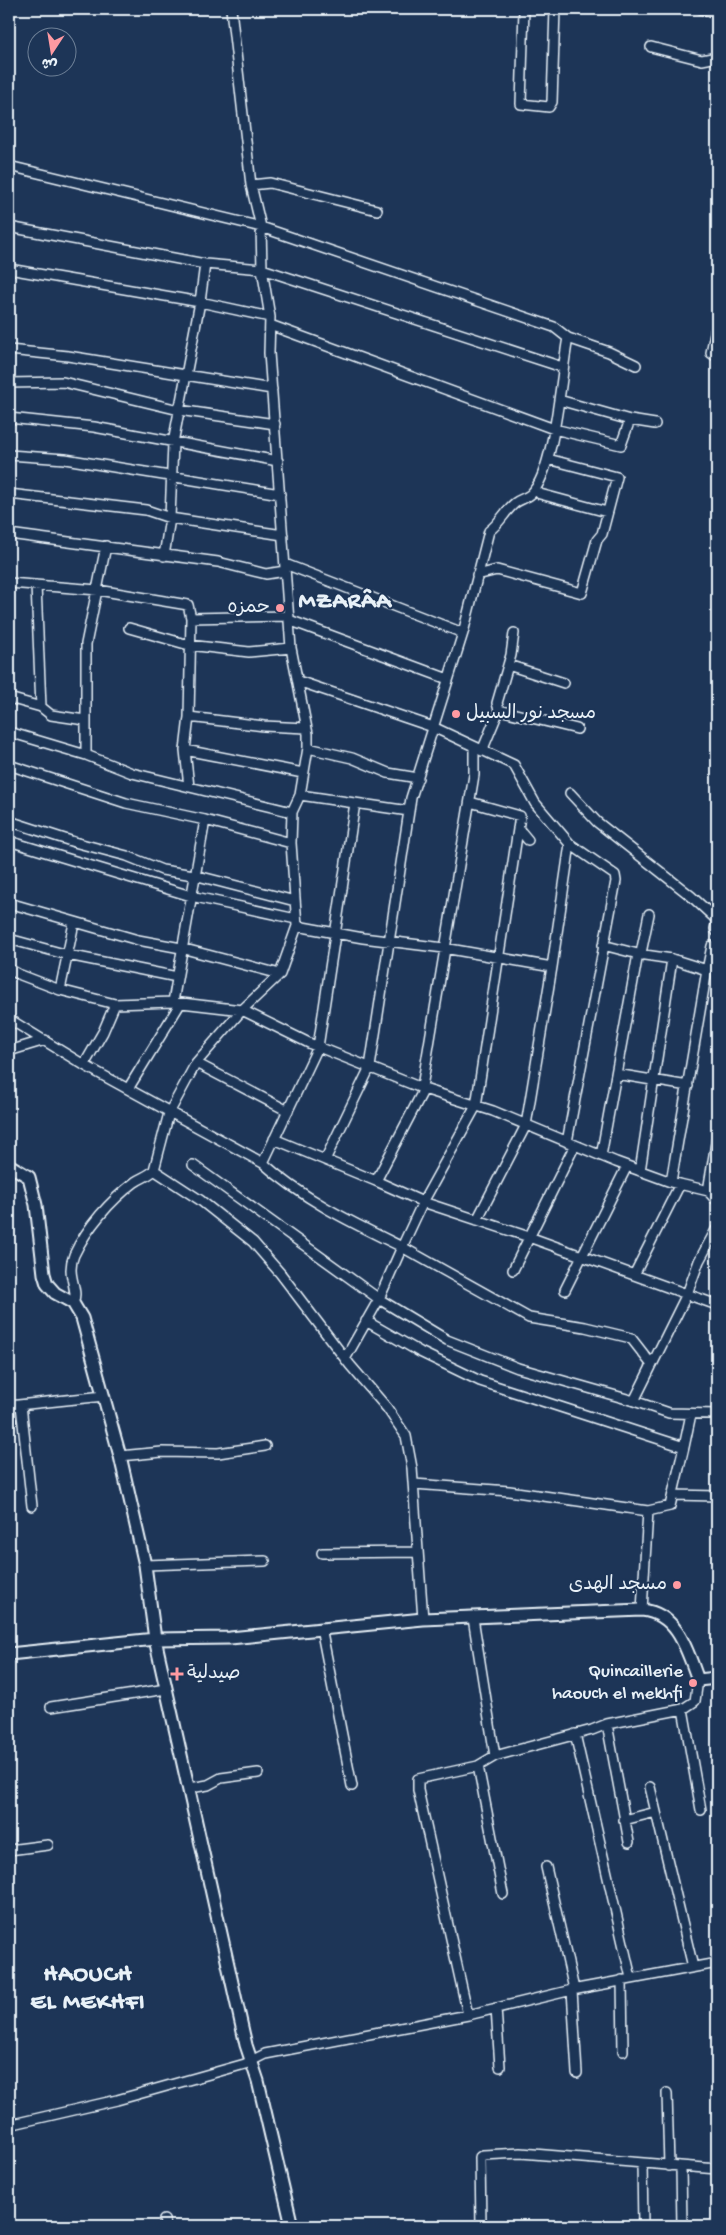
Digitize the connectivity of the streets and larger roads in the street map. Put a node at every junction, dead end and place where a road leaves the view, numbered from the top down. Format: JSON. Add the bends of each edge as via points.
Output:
{"nodes":[{"id":1,"x":231,"y":9,"type":"edge"},
{"id":2,"x":524,"y":9,"type":"edge"},
{"id":3,"x":555,"y":9,"type":"edge"},
{"id":4,"x":701,"y":9,"type":"edge"},
{"id":5,"x":717,"y":13,"type":"edge"},
{"id":6,"x":650,"y":47,"type":"dead end"},
{"id":7,"x":717,"y":57,"type":"edge"},
{"id":8,"x":9,"y":166,"type":"edge"},
{"id":9,"x":251,"y":185,"type":"junction"},
{"id":10,"x":376,"y":210,"type":"dead end"},
{"id":11,"x":9,"y":227,"type":"edge"},
{"id":12,"x":261,"y":227,"type":"junction"},
{"id":13,"x":205,"y":264,"type":"junction"},
{"id":14,"x":9,"y":269,"type":"edge"},
{"id":15,"x":262,"y":269,"type":"junction"},
{"id":16,"x":200,"y":302,"type":"junction"},
{"id":17,"x":270,"y":321,"type":"junction"},
{"id":18,"x":717,"y":324,"type":"edge"},
{"id":19,"x":568,"y":338,"type":"junction"},
{"id":20,"x":9,"y":350,"type":"edge"},
{"id":21,"x":717,"y":357,"type":"edge"},
{"id":22,"x":636,"y":365,"type":"dead end"},
{"id":23,"x":562,"y":367,"type":"junction"},
{"id":24,"x":185,"y":376,"type":"junction"},
{"id":25,"x":9,"y":383,"type":"edge"},
{"id":26,"x":272,"y":389,"type":"junction"},
{"id":27,"x":559,"y":400,"type":"junction"},
{"id":28,"x":179,"y":410,"type":"junction"},
{"id":29,"x":9,"y":418,"type":"edge"},
{"id":30,"x":630,"y":420,"type":"junction"},
{"id":31,"x":275,"y":424,"type":"junction"},
{"id":32,"x":654,"y":424,"type":"dead end"},
{"id":33,"x":554,"y":429,"type":"junction"},
{"id":34,"x":173,"y":443,"type":"junction"},
{"id":35,"x":9,"y":455,"type":"edge"},
{"id":36,"x":548,"y":459,"type":"junction"},
{"id":37,"x":278,"y":461,"type":"junction"},
{"id":38,"x":170,"y":477,"type":"junction"},
{"id":39,"x":535,"y":489,"type":"junction"},
{"id":40,"x":9,"y":494,"type":"edge"},
{"id":41,"x":280,"y":494,"type":"junction"},
{"id":42,"x":607,"y":512,"type":"junction"},
{"id":43,"x":170,"y":518,"type":"junction"},
{"id":44,"x":9,"y":534,"type":"edge"},
{"id":45,"x":283,"y":535,"type":"junction"},
{"id":46,"x":106,"y":546,"type":"junction"},
{"id":47,"x":164,"y":556,"type":"junction"},
{"id":48,"x":285,"y":568,"type":"junction"},
{"id":49,"x":477,"y":575,"type":"junction"},
{"id":50,"x":9,"y":583,"type":"edge"},
{"id":51,"x":36,"y":585,"type":"junction"},
{"id":52,"x":98,"y":590,"type":"junction"},
{"id":53,"x":195,"y":618,"type":"junction"},
{"id":54,"x":289,"y":618,"type":"junction"},
{"id":55,"x":129,"y":628,"type":"dead end"},
{"id":56,"x":463,"y":633,"type":"junction"},
{"id":57,"x":514,"y":633,"type":"dead end"},
{"id":58,"x":189,"y":645,"type":"junction"},
{"id":59,"x":290,"y":648,"type":"junction"},
{"id":60,"x":508,"y":665,"type":"junction"},
{"id":61,"x":448,"y":679,"type":"junction"},
{"id":62,"x":298,"y":681,"type":"junction"},
{"id":63,"x":564,"y":683,"type":"dead end"},
{"id":64,"x":9,"y":698,"type":"edge"},
{"id":65,"x":40,"y":706,"type":"junction"},
{"id":66,"x":499,"y":710,"type":"junction"},
{"id":67,"x":189,"y":717,"type":"junction"},
{"id":68,"x":85,"y":720,"type":"junction"},
{"id":69,"x":433,"y":727,"type":"junction"},
{"id":70,"x":306,"y":728,"type":"junction"},
{"id":71,"x":576,"y":729,"type":"dead end"},
{"id":72,"x":9,"y":732,"type":"edge"},
{"id":73,"x":308,"y":748,"type":"junction"},
{"id":74,"x":478,"y":749,"type":"junction"},
{"id":75,"x":185,"y":750,"type":"junction"},
{"id":76,"x":86,"y":756,"type":"junction"},
{"id":77,"x":9,"y":764,"type":"edge"},
{"id":78,"x":303,"y":773,"type":"junction"},
{"id":79,"x":418,"y":778,"type":"junction"},
{"id":80,"x":189,"y":788,"type":"junction"},
{"id":81,"x":570,"y":793,"type":"dead end"},
{"id":82,"x":300,"y":794,"type":"junction"},
{"id":83,"x":470,"y":802,"type":"junction"},
{"id":84,"x":355,"y":803,"type":"junction"},
{"id":85,"x":409,"y":811,"type":"junction"},
{"id":86,"x":292,"y":812,"type":"junction"},
{"id":87,"x":205,"y":820,"type":"junction"},
{"id":88,"x":9,"y":821,"type":"edge"},
{"id":89,"x":518,"y":828,"type":"junction"},
{"id":90,"x":528,"y":840,"type":"dead end"},
{"id":91,"x":9,"y":841,"type":"edge"},
{"id":92,"x":290,"y":843,"type":"junction"},
{"id":93,"x":570,"y":844,"type":"junction"},
{"id":94,"x":194,"y":875,"type":"junction"},
{"id":95,"x":191,"y":896,"type":"junction"},
{"id":96,"x":295,"y":901,"type":"junction"},
{"id":97,"x":9,"y":903,"type":"edge"},
{"id":98,"x":649,"y":914,"type":"dead end"},
{"id":99,"x":717,"y":920,"type":"edge"},
{"id":100,"x":297,"y":922,"type":"junction"},
{"id":101,"x":74,"y":923,"type":"junction"},
{"id":102,"x":717,"y":932,"type":"edge"},
{"id":103,"x":335,"y":934,"type":"junction"},
{"id":104,"x":9,"y":939,"type":"edge"},
{"id":105,"x":390,"y":940,"type":"junction"},
{"id":106,"x":603,"y":945,"type":"junction"},
{"id":107,"x":717,"y":946,"type":"edge"},
{"id":108,"x":182,"y":948,"type":"junction"},
{"id":109,"x":444,"y":948,"type":"junction"},
{"id":110,"x":640,"y":954,"type":"junction"},
{"id":111,"x":68,"y":955,"type":"junction"},
{"id":112,"x":499,"y":958,"type":"junction"},
{"id":113,"x":672,"y":960,"type":"junction"},
{"id":114,"x":552,"y":967,"type":"junction"},
{"id":115,"x":9,"y":969,"type":"edge"},
{"id":116,"x":707,"y":970,"type":"junction"},
{"id":117,"x":280,"y":974,"type":"junction"},
{"id":118,"x":178,"y":977,"type":"junction"},
{"id":119,"x":60,"y":990,"type":"junction"},
{"id":120,"x":177,"y":1003,"type":"junction"},
{"id":121,"x":116,"y":1004,"type":"junction"},
{"id":122,"x":242,"y":1010,"type":"junction"},
{"id":123,"x":9,"y":1019,"type":"edge"},
{"id":124,"x":45,"y":1040,"type":"junction"},
{"id":125,"x":318,"y":1047,"type":"junction"},
{"id":126,"x":9,"y":1051,"type":"edge"},
{"id":127,"x":196,"y":1063,"type":"junction"},
{"id":128,"x":84,"y":1065,"type":"junction"},
{"id":129,"x":370,"y":1067,"type":"junction"},
{"id":130,"x":616,"y":1074,"type":"junction"},
{"id":131,"x":654,"y":1080,"type":"junction"},
{"id":132,"x":688,"y":1086,"type":"junction"},
{"id":133,"x":423,"y":1088,"type":"junction"},
{"id":134,"x":128,"y":1089,"type":"junction"},
{"id":135,"x":476,"y":1106,"type":"junction"},
{"id":136,"x":288,"y":1111,"type":"junction"},
{"id":137,"x":169,"y":1113,"type":"junction"},
{"id":138,"x":526,"y":1125,"type":"junction"},
{"id":139,"x":717,"y":1137,"type":"edge"},
{"id":140,"x":274,"y":1139,"type":"junction"},
{"id":141,"x":571,"y":1143,"type":"junction"},
{"id":142,"x":601,"y":1156,"type":"junction"},
{"id":143,"x":325,"y":1160,"type":"junction"},
{"id":144,"x":263,"y":1163,"type":"junction"},
{"id":145,"x":9,"y":1165,"type":"edge"},
{"id":146,"x":193,"y":1165,"type":"dead end"},
{"id":147,"x":627,"y":1166,"type":"junction"},
{"id":148,"x":154,"y":1170,"type":"junction"},
{"id":149,"x":640,"y":1171,"type":"junction"},
{"id":150,"x":376,"y":1180,"type":"junction"},
{"id":151,"x":676,"y":1183,"type":"junction"},
{"id":152,"x":712,"y":1192,"type":"edge"},
{"id":153,"x":717,"y":1201,"type":"edge"},
{"id":154,"x":423,"y":1202,"type":"junction"},
{"id":155,"x":477,"y":1220,"type":"junction"},
{"id":156,"x":717,"y":1228,"type":"edge"},
{"id":157,"x":529,"y":1237,"type":"junction"},
{"id":158,"x":402,"y":1247,"type":"junction"},
{"id":159,"x":582,"y":1257,"type":"junction"},
{"id":160,"x":513,"y":1270,"type":"dead end"},
{"id":161,"x":634,"y":1275,"type":"junction"},
{"id":162,"x":565,"y":1290,"type":"dead end"},
{"id":163,"x":687,"y":1294,"type":"junction"},
{"id":164,"x":379,"y":1299,"type":"junction"},
{"id":165,"x":73,"y":1303,"type":"junction"},
{"id":166,"x":717,"y":1305,"type":"edge"},
{"id":167,"x":366,"y":1321,"type":"junction"},
{"id":168,"x":345,"y":1359,"type":"junction"},
{"id":169,"x":652,"y":1365,"type":"junction"},
{"id":170,"x":104,"y":1396,"type":"junction"},
{"id":171,"x":634,"y":1401,"type":"junction"},
{"id":172,"x":20,"y":1405,"type":"junction"},
{"id":173,"x":9,"y":1406,"type":"edge"},
{"id":174,"x":691,"y":1414,"type":"junction"},
{"id":175,"x":717,"y":1414,"type":"edge"},
{"id":176,"x":265,"y":1446,"type":"dead end"},
{"id":177,"x":684,"y":1447,"type":"junction"},
{"id":178,"x":120,"y":1456,"type":"junction"},
{"id":179,"x":414,"y":1484,"type":"junction"},
{"id":180,"x":674,"y":1495,"type":"junction"},
{"id":181,"x":717,"y":1496,"type":"edge"},
{"id":182,"x":32,"y":1506,"type":"dead end"},
{"id":183,"x":648,"y":1511,"type":"junction"},
{"id":184,"x":418,"y":1552,"type":"junction"},
{"id":185,"x":322,"y":1554,"type":"dead end"},
{"id":186,"x":264,"y":1561,"type":"dead end"},
{"id":187,"x":145,"y":1565,"type":"junction"},
{"id":188,"x":642,"y":1610,"type":"junction"},
{"id":189,"x":473,"y":1618,"type":"junction"},
{"id":190,"x":423,"y":1619,"type":"junction"},
{"id":191,"x":321,"y":1628,"type":"junction"},
{"id":192,"x":155,"y":1639,"type":"junction"},
{"id":193,"x":9,"y":1654,"type":"edge"},
{"id":194,"x":717,"y":1678,"type":"edge"},
{"id":195,"x":698,"y":1680,"type":"junction"},
{"id":196,"x":166,"y":1689,"type":"junction"},
{"id":197,"x":51,"y":1707,"type":"dead end"},
{"id":198,"x":682,"y":1709,"type":"junction"},
{"id":199,"x":607,"y":1724,"type":"junction"},
{"id":200,"x":575,"y":1734,"type":"junction"},
{"id":201,"x":495,"y":1756,"type":"junction"},
{"id":202,"x":478,"y":1766,"type":"junction"},
{"id":203,"x":258,"y":1773,"type":"dead end"},
{"id":204,"x":352,"y":1786,"type":"dead end"},
{"id":205,"x":650,"y":1787,"type":"dead end"},
{"id":206,"x":190,"y":1788,"type":"junction"},
{"id":207,"x":701,"y":1810,"type":"dead end"},
{"id":208,"x":656,"y":1812,"type":"junction"},
{"id":209,"x":624,"y":1820,"type":"junction"},
{"id":210,"x":629,"y":1842,"type":"dead end"},
{"id":211,"x":48,"y":1845,"type":"dead end"},
{"id":212,"x":9,"y":1850,"type":"edge"},
{"id":213,"x":546,"y":1867,"type":"dead end"},
{"id":214,"x":503,"y":1894,"type":"dead end"},
{"id":215,"x":717,"y":1963,"type":"edge"},
{"id":216,"x":693,"y":1967,"type":"junction"},
{"id":217,"x":627,"y":1979,"type":"junction"},
{"id":218,"x":573,"y":1989,"type":"junction"},
{"id":219,"x":496,"y":2008,"type":"junction"},
{"id":220,"x":468,"y":2014,"type":"junction"},
{"id":221,"x":623,"y":2051,"type":"dead end"},
{"id":222,"x":251,"y":2061,"type":"junction"},
{"id":223,"x":500,"y":2067,"type":"dead end"},
{"id":224,"x":577,"y":2073,"type":"dead end"},
{"id":225,"x":667,"y":2093,"type":"dead end"},
{"id":226,"x":9,"y":2124,"type":"edge"},
{"id":227,"x":642,"y":2164,"type":"junction"},
{"id":228,"x":669,"y":2166,"type":"junction"},
{"id":229,"x":681,"y":2167,"type":"junction"},
{"id":230,"x":717,"y":2170,"type":"edge"},
{"id":231,"x":292,"y":2226,"type":"edge"},
{"id":232,"x":481,"y":2226,"type":"edge"},
{"id":233,"x":643,"y":2226,"type":"edge"},
{"id":234,"x":682,"y":2226,"type":"edge"}],
"edges":[{"from":1,"to":9,"type":"street"},
{"from":2,"to":3,"type":"street","via":[[522,104],[549,107],[552,102]]},
{"from":4,"to":5,"type":"street"},
{"from":6,"to":7,"type":"street","via":[[702,60]]},
{"from":8,"to":12,"type":"street"},
{"from":9,"to":10,"type":"street","via":[[270,184]]},
{"from":9,"to":12,"type":"street"},
{"from":11,"to":13,"type":"street"},
{"from":12,"to":15,"type":"street"},
{"from":12,"to":19,"type":"street","via":[[554,327]]},
{"from":13,"to":15,"type":"street"},
{"from":13,"to":16,"type":"street"},
{"from":14,"to":16,"type":"street"},
{"from":15,"to":17,"type":"street"},
{"from":15,"to":23,"type":"street"},
{"from":16,"to":17,"type":"street"},
{"from":16,"to":24,"type":"street"},
{"from":17,"to":26,"type":"street"},
{"from":17,"to":33,"type":"street"},
{"from":18,"to":21,"type":"street","via":[[711,353]]},
{"from":19,"to":22,"type":"street"},
{"from":19,"to":23,"type":"street"},
{"from":20,"to":24,"type":"street","via":[[68,356]]},
{"from":23,"to":27,"type":"street"},
{"from":24,"to":26,"type":"street"},
{"from":24,"to":28,"type":"street"},
{"from":25,"to":28,"type":"street","via":[[63,382]]},
{"from":26,"to":31,"type":"street"},
{"from":27,"to":30,"type":"street"},
{"from":27,"to":33,"type":"street"},
{"from":28,"to":31,"type":"street"},
{"from":28,"to":34,"type":"street"},
{"from":29,"to":34,"type":"street","via":[[94,427]]},
{"from":30,"to":32,"type":"street"},
{"from":30,"to":33,"type":"street","via":[[621,445]]},
{"from":31,"to":37,"type":"street"},
{"from":33,"to":36,"type":"street"},
{"from":34,"to":37,"type":"street"},
{"from":34,"to":38,"type":"street"},
{"from":35,"to":38,"type":"street","via":[[65,459]]},
{"from":36,"to":39,"type":"street"},
{"from":36,"to":42,"type":"street","via":[[617,477]]},
{"from":37,"to":41,"type":"street"},
{"from":38,"to":41,"type":"street"},
{"from":38,"to":43,"type":"street"},
{"from":39,"to":42,"type":"street","via":[[540,494]]},
{"from":39,"to":49,"type":"street","via":[[514,504],[498,525],[489,531]]},
{"from":40,"to":43,"type":"street","via":[[146,510]]},
{"from":41,"to":45,"type":"street"},
{"from":42,"to":49,"type":"street","via":[[582,593],[497,570]]},
{"from":43,"to":45,"type":"street"},
{"from":43,"to":47,"type":"street"},
{"from":44,"to":46,"type":"street"},
{"from":45,"to":48,"type":"street"},
{"from":46,"to":47,"type":"street"},
{"from":46,"to":52,"type":"street"},
{"from":47,"to":48,"type":"street","via":[[218,562],[266,574]]},
{"from":48,"to":54,"type":"street"},
{"from":48,"to":56,"type":"street"},
{"from":49,"to":56,"type":"street"},
{"from":50,"to":51,"type":"street"},
{"from":51,"to":52,"type":"street"},
{"from":51,"to":65,"type":"street"},
{"from":52,"to":53,"type":"street","via":[[188,605]]},
{"from":52,"to":68,"type":"street","via":[[86,644]]},
{"from":53,"to":54,"type":"street"},
{"from":53,"to":58,"type":"street"},
{"from":54,"to":59,"type":"street"},
{"from":54,"to":61,"type":"street"},
{"from":55,"to":58,"type":"street"},
{"from":56,"to":61,"type":"street"},
{"from":57,"to":60,"type":"street"},
{"from":58,"to":59,"type":"street","via":[[250,652]]},
{"from":58,"to":67,"type":"street"},
{"from":59,"to":62,"type":"street"},
{"from":60,"to":63,"type":"street"},
{"from":60,"to":66,"type":"street","via":[[497,703]]},
{"from":61,"to":69,"type":"street"},
{"from":62,"to":69,"type":"street"},
{"from":62,"to":70,"type":"street"},
{"from":64,"to":65,"type":"street"},
{"from":65,"to":68,"type":"street","via":[[51,715]]},
{"from":66,"to":71,"type":"street"},
{"from":66,"to":74,"type":"street"},
{"from":67,"to":70,"type":"street"},
{"from":67,"to":75,"type":"street"},
{"from":68,"to":76,"type":"street"},
{"from":69,"to":74,"type":"street"},
{"from":69,"to":79,"type":"street"},
{"from":70,"to":73,"type":"street"},
{"from":72,"to":76,"type":"street"},
{"from":73,"to":78,"type":"street"},
{"from":73,"to":79,"type":"street","via":[[352,758],[388,773]]},
{"from":74,"to":83,"type":"street"},
{"from":74,"to":93,"type":"street","via":[[514,765],[535,802]]},
{"from":75,"to":78,"type":"street"},
{"from":75,"to":80,"type":"street"},
{"from":76,"to":80,"type":"street"},
{"from":77,"to":87,"type":"street","via":[[126,803]]},
{"from":78,"to":82,"type":"street"},
{"from":79,"to":85,"type":"street"},
{"from":80,"to":86,"type":"street"},
{"from":81,"to":99,"type":"street","via":[[597,822]]},
{"from":82,"to":84,"type":"street"},
{"from":82,"to":86,"type":"street"},
{"from":83,"to":89,"type":"street","via":[[520,816]]},
{"from":83,"to":109,"type":"street"},
{"from":84,"to":85,"type":"street"},
{"from":84,"to":103,"type":"street"},
{"from":85,"to":105,"type":"street"},
{"from":86,"to":92,"type":"street"},
{"from":87,"to":92,"type":"street"},
{"from":87,"to":94,"type":"street"},
{"from":88,"to":94,"type":"street","via":[[127,856],[162,870]]},
{"from":89,"to":90,"type":"street"},
{"from":89,"to":112,"type":"street"},
{"from":91,"to":95,"type":"street"},
{"from":92,"to":96,"type":"street"},
{"from":93,"to":106,"type":"street","via":[[615,875]]},
{"from":93,"to":114,"type":"street"},
{"from":94,"to":95,"type":"street"},
{"from":94,"to":96,"type":"street"},
{"from":95,"to":100,"type":"street"},
{"from":95,"to":108,"type":"street"},
{"from":96,"to":100,"type":"street"},
{"from":97,"to":101,"type":"street"},
{"from":98,"to":110,"type":"street"},
{"from":99,"to":102,"type":"street"},
{"from":100,"to":103,"type":"street"},
{"from":100,"to":117,"type":"street"},
{"from":101,"to":108,"type":"street"},
{"from":101,"to":111,"type":"street"},
{"from":103,"to":105,"type":"street"},
{"from":103,"to":125,"type":"street"},
{"from":104,"to":111,"type":"street"},
{"from":105,"to":109,"type":"street"},
{"from":105,"to":129,"type":"street"},
{"from":106,"to":110,"type":"street"},
{"from":106,"to":141,"type":"street"},
{"from":107,"to":116,"type":"street","via":[[712,946]]},
{"from":108,"to":117,"type":"street"},
{"from":108,"to":118,"type":"street"},
{"from":109,"to":112,"type":"street"},
{"from":109,"to":133,"type":"street"},
{"from":110,"to":113,"type":"street"},
{"from":110,"to":130,"type":"street"},
{"from":111,"to":118,"type":"street"},
{"from":111,"to":119,"type":"street"},
{"from":112,"to":114,"type":"street"},
{"from":112,"to":135,"type":"street"},
{"from":113,"to":116,"type":"street"},
{"from":113,"to":131,"type":"street"},
{"from":114,"to":138,"type":"street"},
{"from":115,"to":119,"type":"street"},
{"from":116,"to":132,"type":"street"},
{"from":117,"to":122,"type":"street"},
{"from":118,"to":120,"type":"street"},
{"from":119,"to":121,"type":"street"},
{"from":120,"to":121,"type":"street"},
{"from":120,"to":122,"type":"street"},
{"from":120,"to":134,"type":"street"},
{"from":121,"to":128,"type":"street"},
{"from":122,"to":125,"type":"street"},
{"from":122,"to":127,"type":"street"},
{"from":123,"to":124,"type":"street"},
{"from":124,"to":126,"type":"street"},
{"from":124,"to":128,"type":"street"},
{"from":125,"to":129,"type":"street"},
{"from":125,"to":136,"type":"street"},
{"from":127,"to":136,"type":"street"},
{"from":127,"to":137,"type":"street"},
{"from":128,"to":134,"type":"street"},
{"from":129,"to":133,"type":"street"},
{"from":129,"to":143,"type":"street"},
{"from":130,"to":131,"type":"street"},
{"from":130,"to":142,"type":"street"},
{"from":131,"to":132,"type":"street"},
{"from":131,"to":149,"type":"street"},
{"from":132,"to":151,"type":"street"},
{"from":133,"to":135,"type":"street"},
{"from":133,"to":150,"type":"street"},
{"from":134,"to":137,"type":"street"},
{"from":135,"to":138,"type":"street"},
{"from":135,"to":154,"type":"street"},
{"from":136,"to":140,"type":"street"},
{"from":137,"to":144,"type":"street"},
{"from":137,"to":148,"type":"street"},
{"from":138,"to":141,"type":"street"},
{"from":138,"to":155,"type":"street"},
{"from":139,"to":152,"type":"street"},
{"from":140,"to":143,"type":"street"},
{"from":140,"to":144,"type":"street"},
{"from":141,"to":142,"type":"street"},
{"from":141,"to":157,"type":"street"},
{"from":142,"to":147,"type":"street"},
{"from":143,"to":150,"type":"street"},
{"from":144,"to":158,"type":"street","via":[[327,1210]]},
{"from":145,"to":165,"type":"street","via":[[29,1177],[47,1284]]},
{"from":146,"to":164,"type":"street"},
{"from":147,"to":149,"type":"street"},
{"from":147,"to":159,"type":"street"},
{"from":148,"to":165,"type":"street","via":[[112,1202],[88,1232],[69,1270],[76,1297]]},
{"from":148,"to":168,"type":"street","via":[[200,1200],[253,1242]]},
{"from":149,"to":151,"type":"street"},
{"from":150,"to":154,"type":"street"},
{"from":151,"to":152,"type":"street"},
{"from":151,"to":161,"type":"street"},
{"from":152,"to":153,"type":"street"},
{"from":154,"to":155,"type":"street"},
{"from":154,"to":158,"type":"street"},
{"from":155,"to":157,"type":"street"},
{"from":156,"to":163,"type":"street","via":[[699,1261]]},
{"from":157,"to":159,"type":"street"},
{"from":157,"to":160,"type":"street"},
{"from":158,"to":164,"type":"street"},
{"from":158,"to":169,"type":"street","via":[[529,1318],[632,1338]]},
{"from":159,"to":161,"type":"street"},
{"from":159,"to":162,"type":"street"},
{"from":161,"to":163,"type":"street"},
{"from":163,"to":166,"type":"street"},
{"from":163,"to":169,"type":"street"},
{"from":164,"to":167,"type":"street"},
{"from":164,"to":171,"type":"street","via":[[447,1340],[518,1368]]},
{"from":165,"to":170,"type":"street","via":[[82,1318]]},
{"from":167,"to":168,"type":"street"},
{"from":167,"to":177,"type":"street","via":[[480,1381]]},
{"from":168,"to":179,"type":"street","via":[[388,1408],[406,1436]]},
{"from":169,"to":171,"type":"street"},
{"from":170,"to":172,"type":"street"},
{"from":170,"to":178,"type":"street"},
{"from":171,"to":174,"type":"street","via":[[669,1413]]},
{"from":172,"to":173,"type":"street"},
{"from":172,"to":182,"type":"street"},
{"from":174,"to":175,"type":"street"},
{"from":174,"to":177,"type":"street"},
{"from":176,"to":178,"type":"street","via":[[218,1453],[162,1452]]},
{"from":177,"to":180,"type":"street"},
{"from":178,"to":187,"type":"street"},
{"from":179,"to":183,"type":"street","via":[[509,1491]]},
{"from":179,"to":184,"type":"street"},
{"from":180,"to":181,"type":"street"},
{"from":180,"to":183,"type":"street","via":[[669,1507]]},
{"from":183,"to":188,"type":"street"},
{"from":184,"to":185,"type":"street"},
{"from":184,"to":190,"type":"street"},
{"from":186,"to":187,"type":"street"},
{"from":187,"to":192,"type":"street"},
{"from":188,"to":189,"type":"street"},
{"from":188,"to":195,"type":"street","via":[[654,1612],[670,1622],[686,1647]]},
{"from":189,"to":190,"type":"street"},
{"from":189,"to":201,"type":"street"},
{"from":190,"to":191,"type":"street"},
{"from":191,"to":192,"type":"street","via":[[230,1638]]},
{"from":191,"to":204,"type":"street"},
{"from":192,"to":193,"type":"street"},
{"from":192,"to":196,"type":"street"},
{"from":194,"to":195,"type":"street"},
{"from":195,"to":198,"type":"street","via":[[695,1701]]},
{"from":196,"to":197,"type":"street"},
{"from":196,"to":206,"type":"street"},
{"from":198,"to":199,"type":"street"},
{"from":198,"to":207,"type":"street"},
{"from":199,"to":200,"type":"street"},
{"from":199,"to":209,"type":"street"},
{"from":200,"to":201,"type":"street"},
{"from":200,"to":217,"type":"street"},
{"from":201,"to":202,"type":"street"},
{"from":202,"to":214,"type":"street"},
{"from":202,"to":220,"type":"street","via":[[418,1779]]},
{"from":203,"to":206,"type":"street","via":[[221,1778],[208,1785]]},
{"from":205,"to":208,"type":"street"},
{"from":206,"to":222,"type":"street"},
{"from":208,"to":209,"type":"street"},
{"from":208,"to":216,"type":"street"},
{"from":209,"to":210,"type":"street"},
{"from":211,"to":212,"type":"street"},
{"from":213,"to":218,"type":"street"},
{"from":215,"to":216,"type":"street"},
{"from":216,"to":217,"type":"street"},
{"from":217,"to":218,"type":"street"},
{"from":217,"to":221,"type":"street"},
{"from":218,"to":219,"type":"street"},
{"from":218,"to":224,"type":"street"},
{"from":219,"to":220,"type":"street"},
{"from":219,"to":223,"type":"street"},
{"from":220,"to":222,"type":"street","via":[[264,2054]]},
{"from":222,"to":226,"type":"street","via":[[117,2100]]},
{"from":222,"to":231,"type":"street"},
{"from":225,"to":228,"type":"street"},
{"from":227,"to":228,"type":"street"},
{"from":227,"to":232,"type":"street","via":[[483,2154],[480,2157]]},
{"from":227,"to":233,"type":"street"},
{"from":228,"to":229,"type":"street"},
{"from":229,"to":230,"type":"street"},
{"from":229,"to":234,"type":"street"}]}
